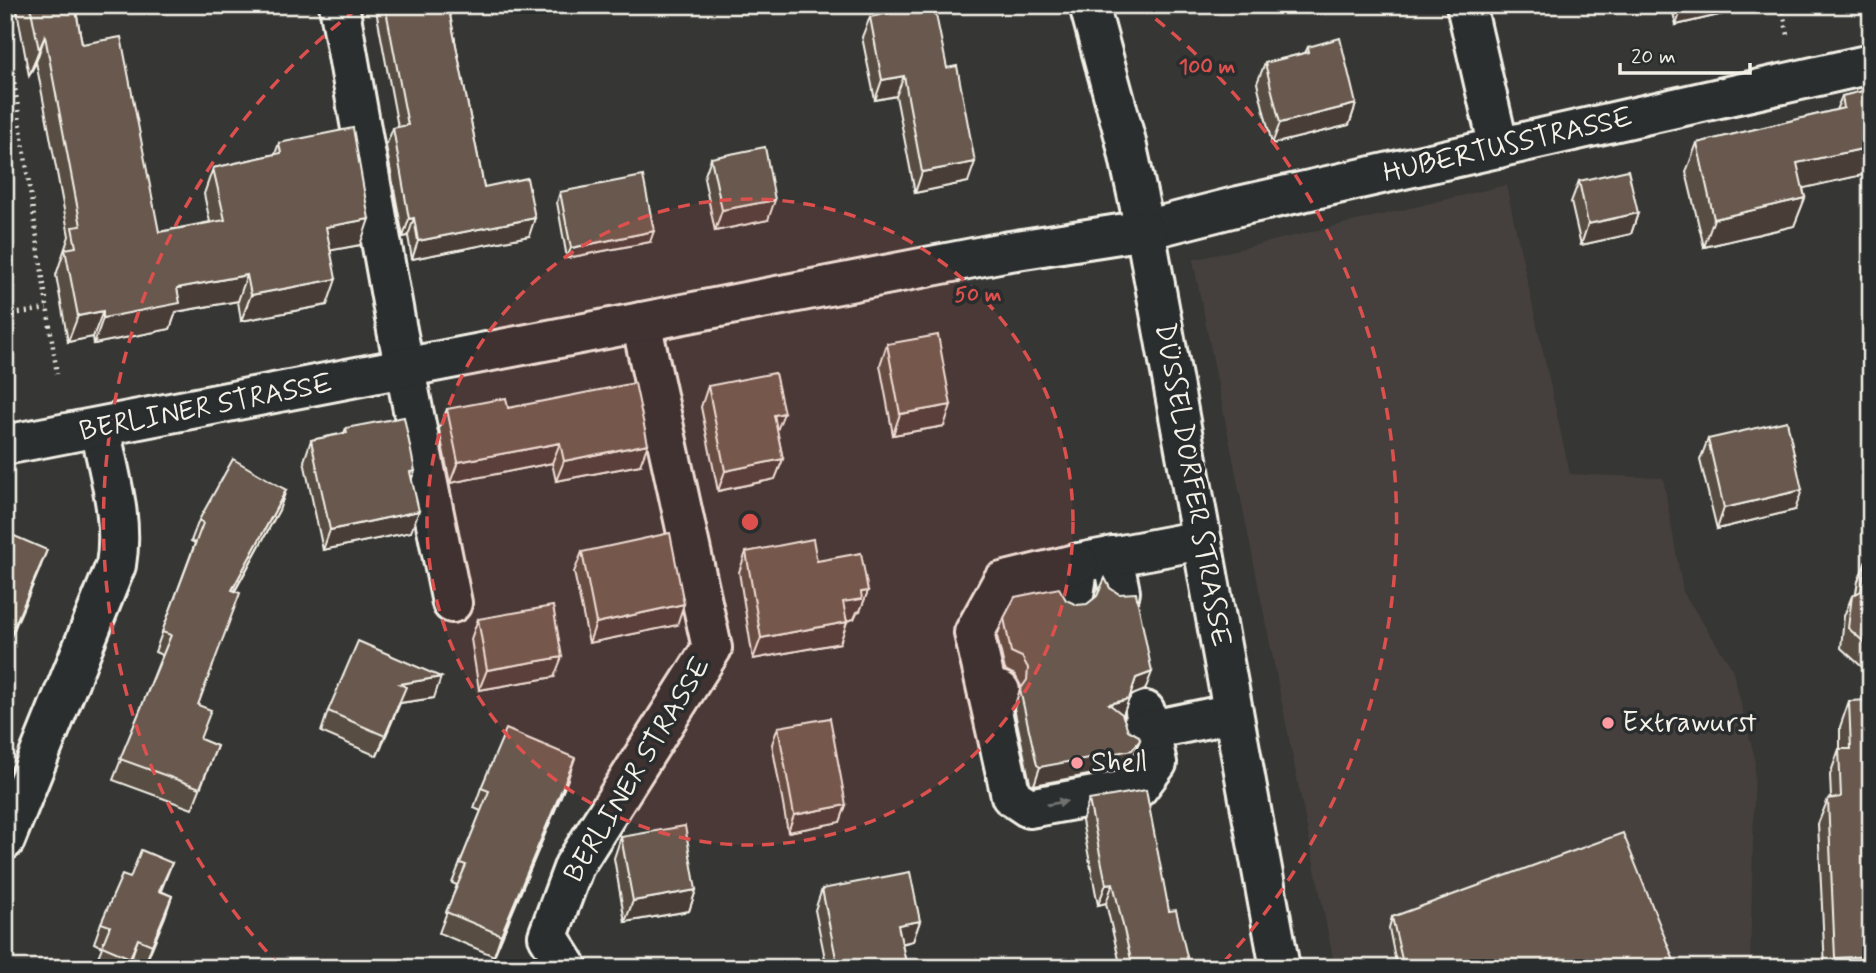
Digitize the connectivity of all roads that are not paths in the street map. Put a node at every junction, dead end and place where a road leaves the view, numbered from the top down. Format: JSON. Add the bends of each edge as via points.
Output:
{"nodes":[{"id":1,"x":339,"y":5,"type":"edge"},
{"id":2,"x":1089,"y":5,"type":"edge"},
{"id":3,"x":1466,"y":5,"type":"edge"},
{"id":4,"x":1871,"y":64,"type":"edge"},
{"id":5,"x":1499,"y":148,"type":"junction"},
{"id":6,"x":1145,"y":230,"type":"junction"},
{"id":7,"x":641,"y":322,"type":"junction"},
{"id":8,"x":406,"y":369,"type":"junction"},
{"id":9,"x":100,"y":428,"type":"junction"},
{"id":10,"x":5,"y":445,"type":"edge"},
{"id":11,"x":1201,"y":540,"type":"junction"},
{"id":12,"x":1104,"y":570,"type":"junction"},
{"id":13,"x":1073,"y":601,"type":"edge"},
{"id":14,"x":452,"y":603,"type":"dead end"},
{"id":15,"x":1233,"y":713,"type":"junction"},
{"id":16,"x":5,"y":840,"type":"edge"},
{"id":17,"x":568,"y":966,"type":"dead end"},
{"id":18,"x":1280,"y":968,"type":"edge"}],
"edges":[{"from":1,"to":8,"type":"street"},
{"from":2,"to":6,"type":"street","name":"DÜSSELDORFER STRASSE"},
{"from":3,"to":5,"type":"street"},
{"from":4,"to":5,"type":"street","name":"HUBERTUSSTRASSE"},
{"from":5,"to":6,"type":"street","name":"HUBERTUSSTRASSE"},
{"from":6,"to":7,"type":"street","name":"BERLINER STRASSE","via":[[1004,252]]},
{"from":6,"to":11,"type":"street","name":"DÜSSELDORFER STRASSE"},
{"from":7,"to":8,"type":"street","name":"BERLINER STRASSE"},
{"from":7,"to":17,"type":"street","name":"BERLINER STRASSE","via":[[712,648],[574,866],[548,936]]},
{"from":8,"to":9,"type":"street","name":"BERLINER STRASSE"},
{"from":8,"to":14,"type":"street"},
{"from":9,"to":10,"type":"street","name":"BERLINER STRASSE"},
{"from":9,"to":16,"type":"street","via":[[118,515],[116,565]]},
{"from":11,"to":12,"type":"street"},
{"from":11,"to":15,"type":"street","name":"DÜSSELDORFER STRASSE"},
{"from":12,"to":13,"type":"street"},
{"from":12,"to":15,"type":"street","one_way":true,"via":[[1002,582],[974,633],[994,692],[1011,796],[1029,808],[1138,788],[1147,734]]},
{"from":15,"to":18,"type":"street","name":"DÜSSELDORFER STRASSE"}]}
